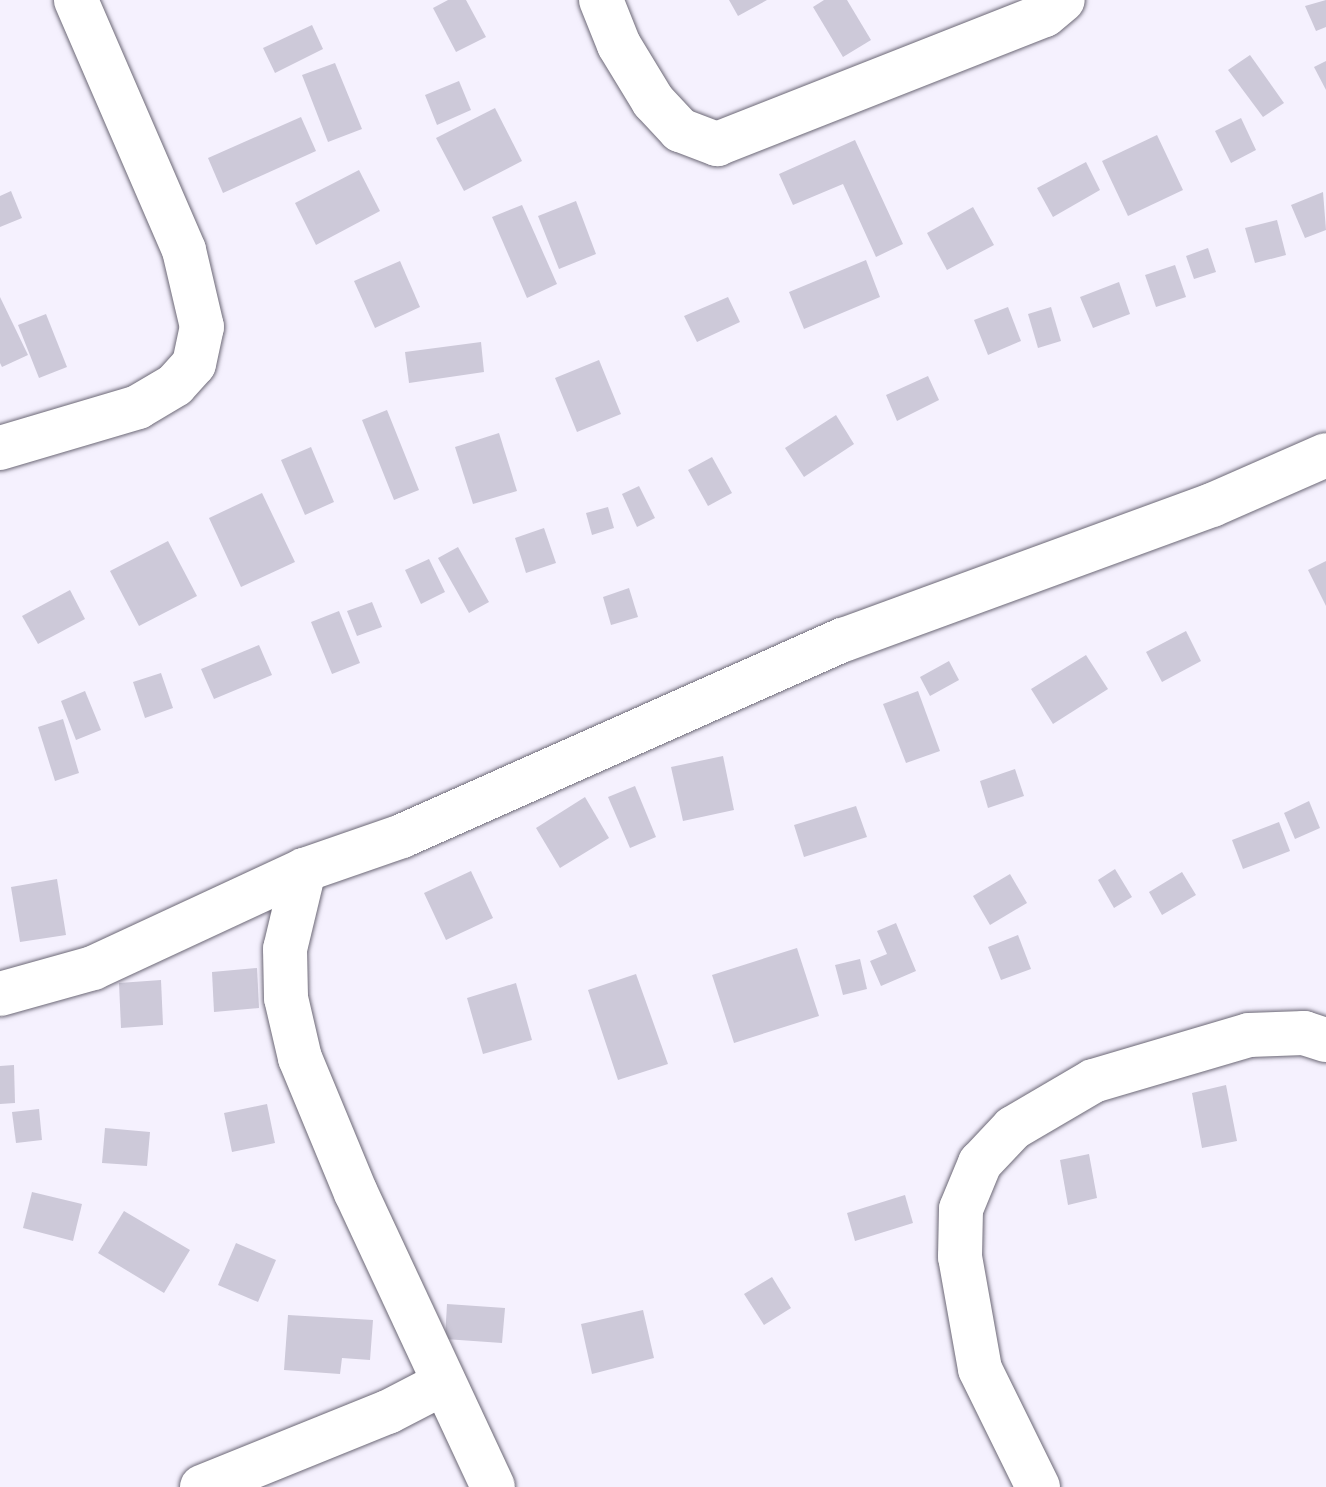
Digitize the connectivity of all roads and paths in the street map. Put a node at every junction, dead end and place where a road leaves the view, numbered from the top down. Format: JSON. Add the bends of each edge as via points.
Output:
{"nodes":[{"id":1,"x":76,"y":0,"type":"edge"},
{"id":2,"x":601,"y":0,"type":"edge"},
{"id":3,"x":1063,"y":0,"type":"edge"},
{"id":4,"x":0,"y":448,"type":"edge"},
{"id":5,"x":1326,"y":455,"type":"edge"},
{"id":6,"x":304,"y":870,"type":"junction"},
{"id":7,"x":0,"y":994,"type":"edge"},
{"id":8,"x":1326,"y":1040,"type":"edge"},
{"id":9,"x":444,"y":1383,"type":"junction"},
{"id":10,"x":202,"y":1487,"type":"edge"},
{"id":11,"x":493,"y":1487,"type":"edge"},
{"id":12,"x":1038,"y":1487,"type":"edge"}],
"edges":[{"from":1,"to":4,"type":"street","via":[[184,250],[202,327],[194,364],[175,385],[138,407]]},
{"from":2,"to":3,"type":"street","via":[[619,45],[653,101],[680,130],[717,144],[1045,15]]},
{"from":5,"to":6,"type":"street","via":[[1212,505],[843,640],[402,836]]},
{"from":6,"to":7,"type":"street","via":[[93,968]]},
{"from":6,"to":9,"type":"street","via":[[285,949],[286,998],[300,1058]]},
{"from":8,"to":12,"type":"street","via":[[1304,1033],[1249,1035],[1093,1081],[1013,1128],[980,1163],[961,1209],[960,1257],[977,1355]]},
{"from":9,"to":10,"type":"street","via":[[388,1412]]},
{"from":9,"to":11,"type":"street"}]}
